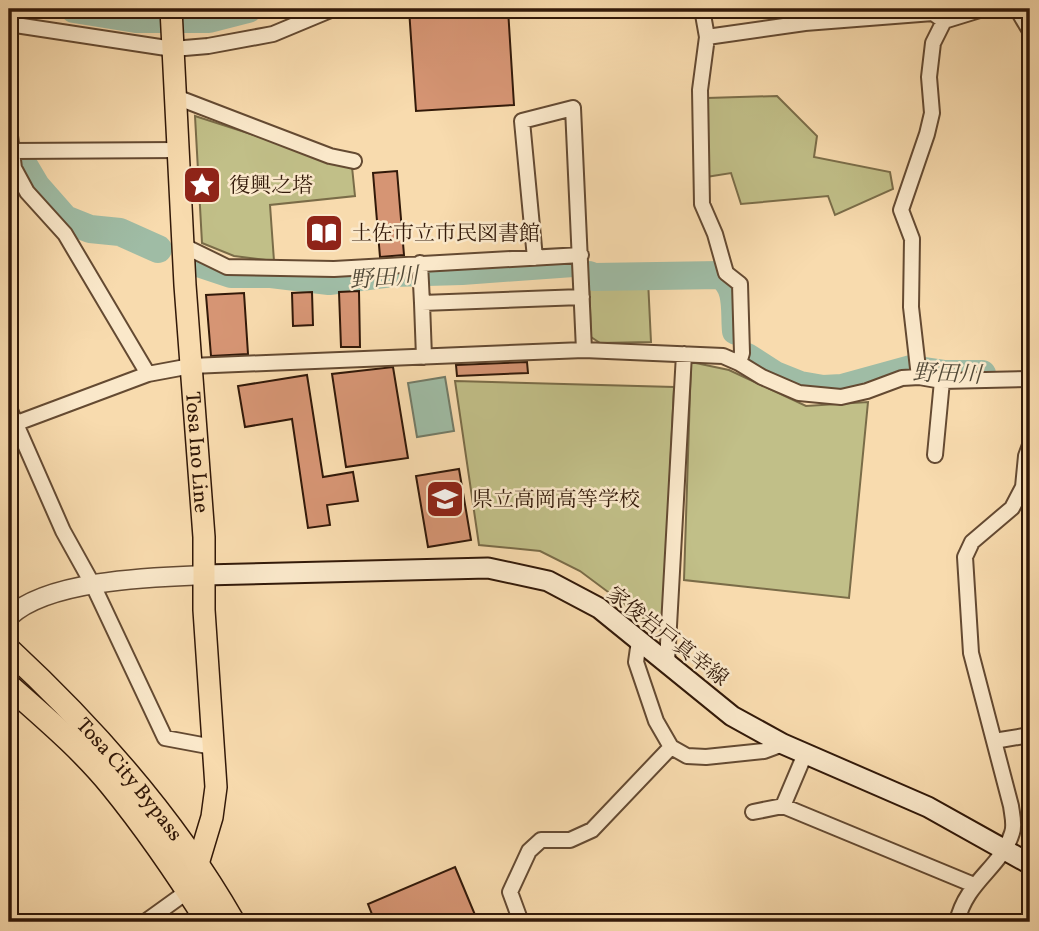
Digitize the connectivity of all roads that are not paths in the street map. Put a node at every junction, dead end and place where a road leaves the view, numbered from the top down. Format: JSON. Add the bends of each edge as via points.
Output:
{"nodes":[{"id":1,"x":171,"y":9,"type":"edge"},
{"id":2,"x":333,"y":9,"type":"edge"},
{"id":3,"x":702,"y":9,"type":"edge"},
{"id":4,"x":983,"y":9,"type":"edge"},
{"id":5,"x":1017,"y":9,"type":"edge"},
{"id":6,"x":803,"y":16,"type":"edge"},
{"id":7,"x":944,"y":21,"type":"junction"},
{"id":8,"x":9,"y":24,"type":"edge"},
{"id":9,"x":1030,"y":31,"type":"edge"},
{"id":10,"x":707,"y":37,"type":"junction"},
{"id":11,"x":173,"y":44,"type":"junction"},
{"id":12,"x":176,"y":97,"type":"junction"},
{"id":13,"x":10,"y":140,"type":"edge"},
{"id":14,"x":179,"y":150,"type":"junction"},
{"id":15,"x":354,"y":161,"type":"dead end"},
{"id":16,"x":184,"y":246,"type":"junction"},
{"id":17,"x":581,"y":255,"type":"junction"},
{"id":18,"x":535,"y":258,"type":"junction"},
{"id":19,"x":420,"y":263,"type":"junction"},
{"id":20,"x":582,"y":297,"type":"junction"},
{"id":21,"x":422,"y":303,"type":"junction"},
{"id":22,"x":584,"y":351,"type":"junction"},
{"id":23,"x":684,"y":354,"type":"junction"},
{"id":24,"x":424,"y":357,"type":"junction"},
{"id":25,"x":739,"y":363,"type":"junction"},
{"id":26,"x":191,"y":366,"type":"junction"},
{"id":27,"x":148,"y":374,"type":"junction"},
{"id":28,"x":919,"y":377,"type":"junction"},
{"id":29,"x":1030,"y":379,"type":"edge"},
{"id":30,"x":942,"y":381,"type":"junction"},
{"id":31,"x":9,"y":408,"type":"edge"},
{"id":32,"x":12,"y":424,"type":"edge"},
{"id":33,"x":1030,"y":445,"type":"edge"},
{"id":34,"x":935,"y":455,"type":"dead end"},
{"id":35,"x":204,"y":575,"type":"junction"},
{"id":36,"x":93,"y":585,"type":"junction"},
{"id":37,"x":9,"y":617,"type":"edge"},
{"id":38,"x":639,"y":641,"type":"junction"},
{"id":39,"x":9,"y":650,"type":"edge"},
{"id":40,"x":667,"y":662,"type":"junction"},
{"id":41,"x":9,"y":686,"type":"edge"},
{"id":42,"x":1030,"y":735,"type":"edge"},
{"id":43,"x":994,"y":741,"type":"junction"},
{"id":44,"x":783,"y":744,"type":"junction"},
{"id":45,"x":213,"y":747,"type":"junction"},
{"id":46,"x":671,"y":747,"type":"junction"},
{"id":47,"x":805,"y":754,"type":"junction"},
{"id":48,"x":783,"y":806,"type":"junction"},
{"id":49,"x":752,"y":812,"type":"dead end"},
{"id":50,"x":1005,"y":849,"type":"junction"},
{"id":51,"x":1030,"y":864,"type":"edge"},
{"id":52,"x":199,"y":867,"type":"junction"},
{"id":53,"x":974,"y":885,"type":"junction"},
{"id":54,"x":188,"y":891,"type":"junction"},
{"id":55,"x":145,"y":922,"type":"edge"},
{"id":56,"x":208,"y":922,"type":"edge"},
{"id":57,"x":233,"y":922,"type":"edge"},
{"id":58,"x":522,"y":922,"type":"edge"},
{"id":59,"x":957,"y":922,"type":"edge"}],
"edges":[{"from":1,"to":11,"type":"main road","name":"Tosa Ino Line"},
{"from":2,"to":11,"type":"street","via":[[273,34],[208,46]]},
{"from":3,"to":10,"type":"street"},
{"from":4,"to":7,"type":"street"},
{"from":5,"to":9,"type":"street"},
{"from":6,"to":7,"type":"street","via":[[933,13]]},
{"from":6,"to":10,"type":"street"},
{"from":7,"to":28,"type":"street","via":[[933,43],[929,77],[932,113],[901,209],[912,239],[911,307]]},
{"from":8,"to":11,"type":"street"},
{"from":10,"to":25,"type":"street","via":[[700,90],[702,204],[726,273],[740,284]]},
{"from":11,"to":12,"type":"main road","name":"Tosa Ino Line"},
{"from":12,"to":14,"type":"main road","name":"Tosa Ino Line"},
{"from":12,"to":15,"type":"street"},
{"from":13,"to":14,"type":"street"},
{"from":13,"to":27,"type":"street","via":[[14,168],[27,192],[65,234]]},
{"from":14,"to":16,"type":"main road","name":"Tosa Ino Line"},
{"from":16,"to":19,"type":"street","via":[[227,267],[334,269]]},
{"from":16,"to":26,"type":"main road","name":"Tosa Ino Line"},
{"from":17,"to":18,"type":"street"},
{"from":17,"to":18,"type":"street","via":[[573,108],[522,121]]},
{"from":17,"to":20,"type":"street"},
{"from":18,"to":19,"type":"street"},
{"from":19,"to":21,"type":"street"},
{"from":20,"to":21,"type":"street"},
{"from":20,"to":22,"type":"street"},
{"from":21,"to":24,"type":"street"},
{"from":22,"to":23,"type":"street"},
{"from":22,"to":24,"type":"street"},
{"from":23,"to":25,"type":"street","via":[[723,356]]},
{"from":23,"to":40,"type":"street"},
{"from":24,"to":26,"type":"street"},
{"from":25,"to":28,"type":"street","via":[[799,393],[841,397]]},
{"from":26,"to":27,"type":"street"},
{"from":26,"to":35,"type":"main road","name":"Tosa Ino Line"},
{"from":27,"to":32,"type":"street"},
{"from":28,"to":30,"type":"street"},
{"from":29,"to":30,"type":"street"},
{"from":30,"to":34,"type":"street"},
{"from":31,"to":32,"type":"street"},
{"from":32,"to":36,"type":"street"},
{"from":33,"to":43,"type":"street","via":[[1023,487],[1012,508],[972,542],[965,556],[971,653]]},
{"from":35,"to":36,"type":"street","via":[[140,577]]},
{"from":35,"to":38,"type":"main road","name":"家俊岩戸真幸線","via":[[488,568],[548,581],[599,608]]},
{"from":35,"to":45,"type":"main road","name":"Tosa Ino Line"},
{"from":36,"to":37,"type":"street","via":[[47,596]]},
{"from":36,"to":45,"type":"street","via":[[165,738]]},
{"from":38,"to":40,"type":"main road","name":"家俊岩戸真幸線"},
{"from":38,"to":46,"type":"street","via":[[636,662],[656,721]]},
{"from":39,"to":52,"type":"highway","name":"Tosa City Bypass","via":[[79,719]]},
{"from":40,"to":44,"type":"main road","name":"家俊岩戸真幸線","via":[[732,716]]},
{"from":41,"to":54,"type":"highway","name":"Tosa City Bypass","via":[[112,786]]},
{"from":42,"to":43,"type":"street"},
{"from":43,"to":50,"type":"street","via":[[1011,806],[1013,831]]},
{"from":44,"to":46,"type":"street","via":[[764,751],[706,757],[687,756]]},
{"from":44,"to":47,"type":"main road","name":"家俊岩戸真幸線"},
{"from":45,"to":52,"type":"main road","name":"Tosa Ino Line","via":[[216,787]]},
{"from":46,"to":58,"type":"street","via":[[592,830],[570,840],[541,840],[529,851],[510,892]]},
{"from":47,"to":48,"type":"street"},
{"from":47,"to":50,"type":"main road","name":"家俊岩戸真幸線","via":[[928,807]]},
{"from":48,"to":49,"type":"street"},
{"from":48,"to":53,"type":"street"},
{"from":50,"to":51,"type":"main road","name":"家俊岩戸真幸線"},
{"from":50,"to":53,"type":"street"},
{"from":52,"to":54,"type":"main road","name":"Tosa Ino Line"},
{"from":52,"to":57,"type":"highway","name":"Tosa City Bypass"},
{"from":53,"to":59,"type":"street"},
{"from":54,"to":55,"type":"street"},
{"from":54,"to":56,"type":"highway","name":"Tosa City Bypass"}]}
